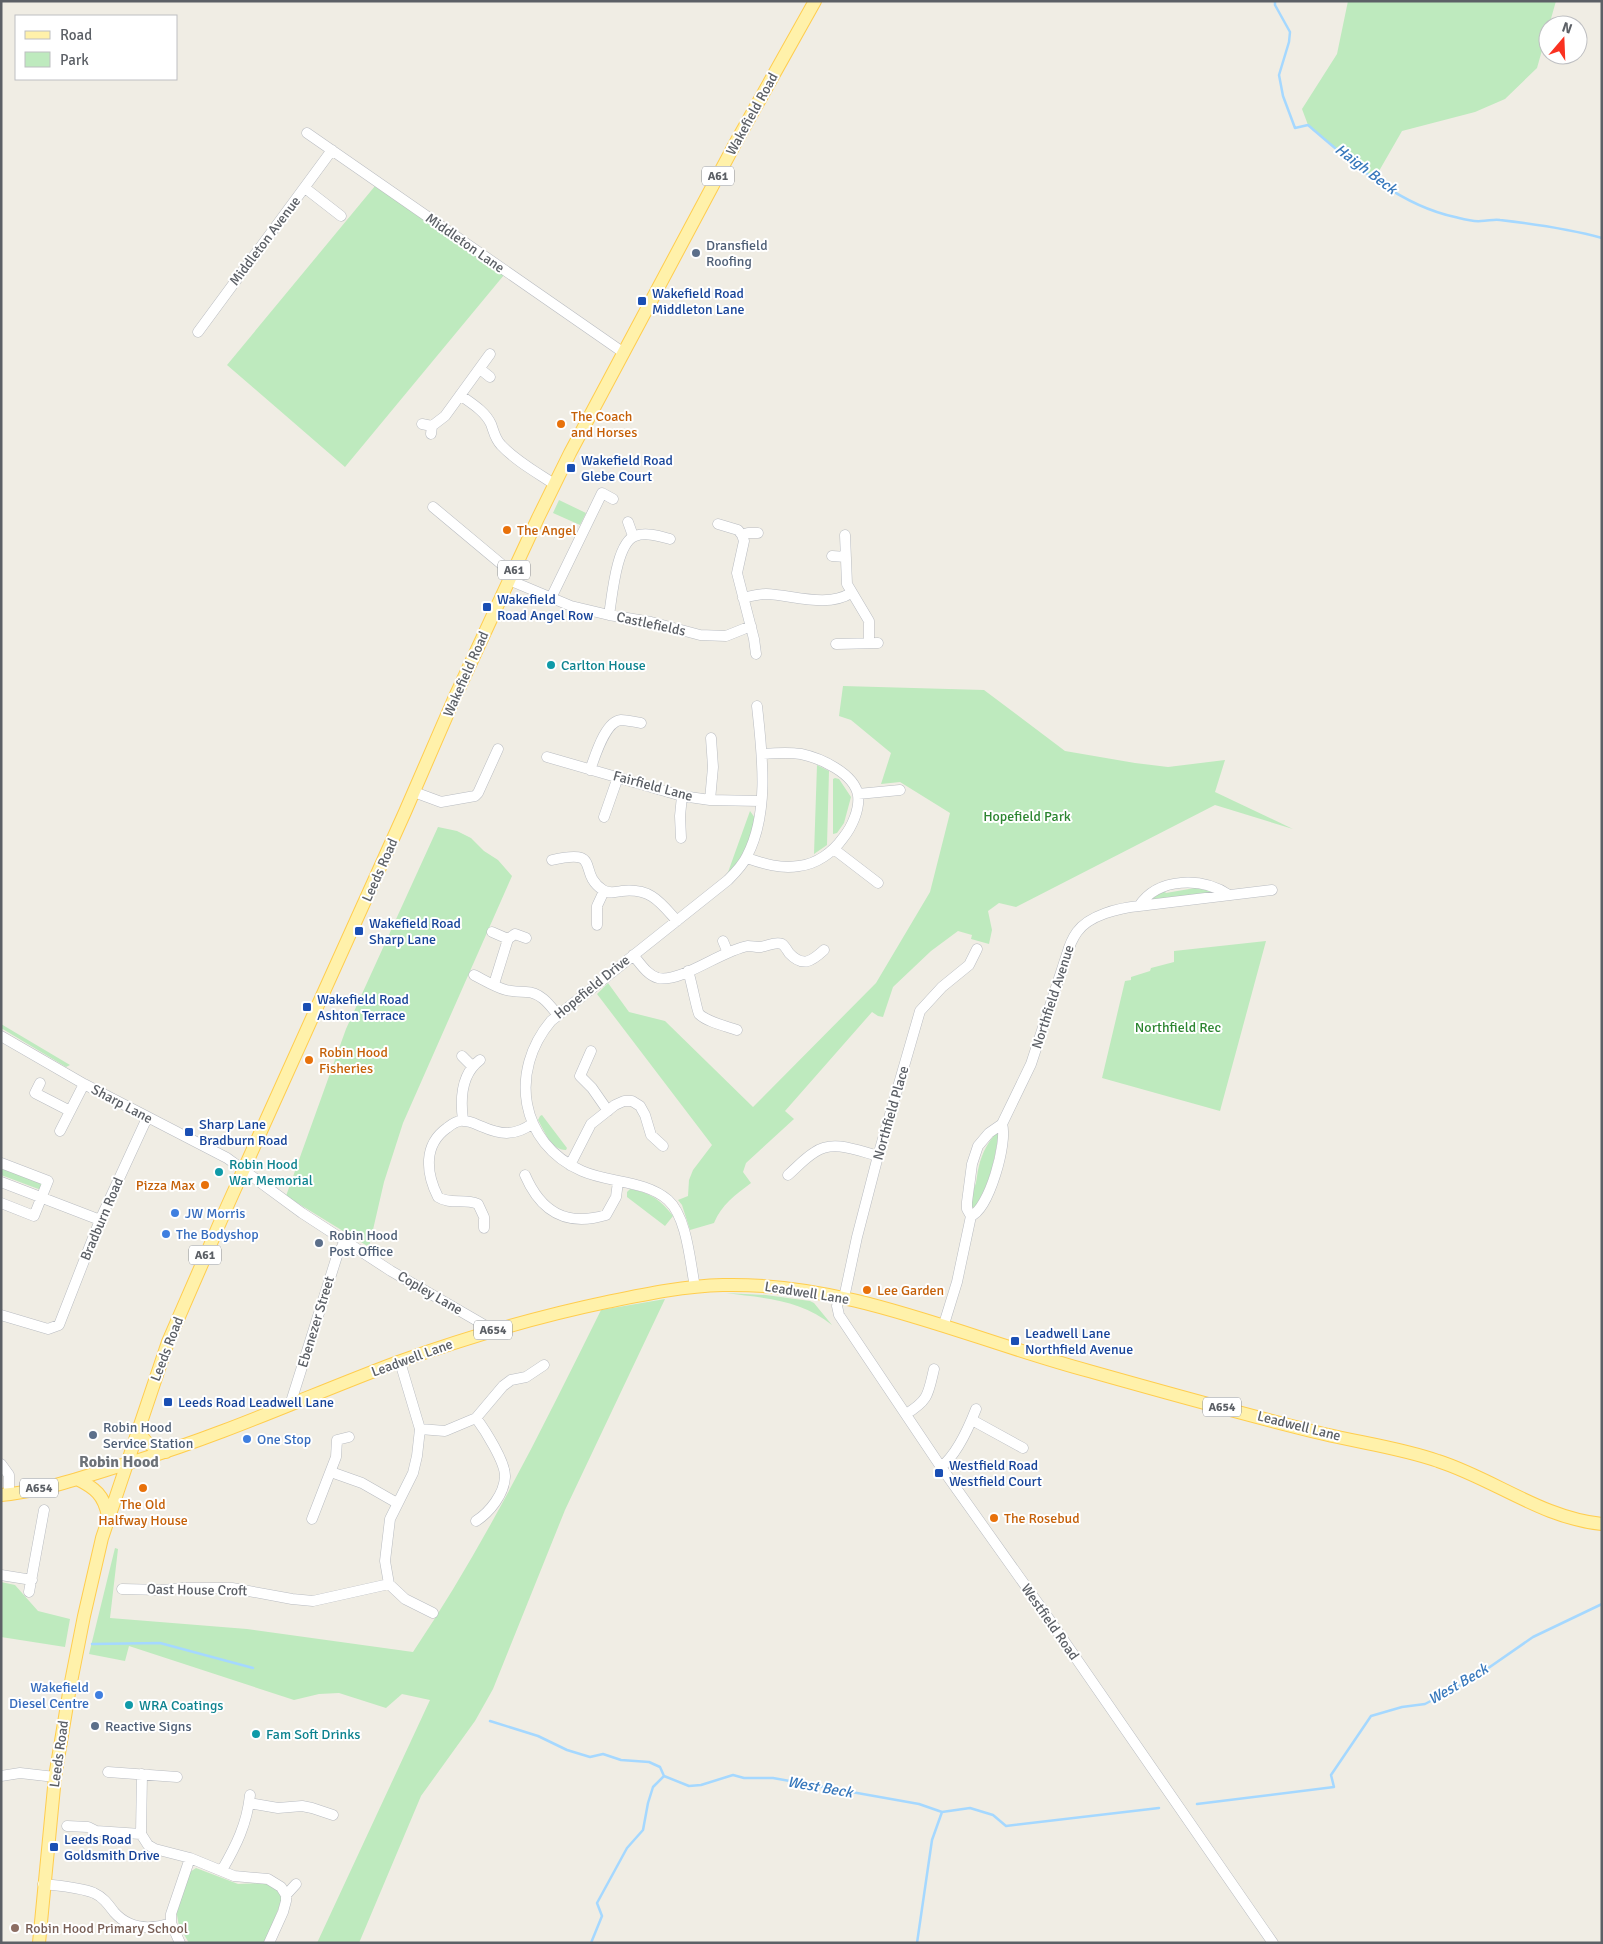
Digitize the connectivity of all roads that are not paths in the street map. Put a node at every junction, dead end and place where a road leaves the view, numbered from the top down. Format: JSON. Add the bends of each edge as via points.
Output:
{"nodes":[{"id":1,"x":815,"y":1,"type":"edge"},
{"id":2,"x":307,"y":132,"type":"dead end"},
{"id":3,"x":332,"y":150,"type":"junction"},
{"id":4,"x":305,"y":188,"type":"junction"},
{"id":5,"x":341,"y":216,"type":"dead end"},
{"id":6,"x":198,"y":332,"type":"dead end"},
{"id":7,"x":624,"y":353,"type":"junction"},
{"id":8,"x":490,"y":354,"type":"dead end"},
{"id":9,"x":480,"y":369,"type":"junction"},
{"id":10,"x":490,"y":377,"type":"dead end"},
{"id":11,"x":460,"y":395,"type":"junction"},
{"id":12,"x":428,"y":428,"type":"dead end"},
{"id":13,"x":554,"y":484,"type":"junction"},
{"id":14,"x":613,"y":498,"type":"dead end"},
{"id":15,"x":433,"y":507,"type":"dead end"},
{"id":16,"x":628,"y":522,"type":"dead end"},
{"id":17,"x":718,"y":524,"type":"dead end"},
{"id":18,"x":758,"y":533,"type":"dead end"},
{"id":19,"x":742,"y":535,"type":"junction"},
{"id":20,"x":845,"y":535,"type":"dead end"},
{"id":21,"x":633,"y":536,"type":"junction"},
{"id":22,"x":670,"y":539,"type":"dead end"},
{"id":23,"x":832,"y":556,"type":"dead end"},
{"id":24,"x":846,"y":556,"type":"junction"},
{"id":25,"x":511,"y":576,"type":"junction"},
{"id":26,"x":851,"y":593,"type":"junction"},
{"id":27,"x":551,"y":598,"type":"junction"},
{"id":28,"x":743,"y":598,"type":"junction"},
{"id":29,"x":609,"y":615,"type":"junction"},
{"id":30,"x":751,"y":626,"type":"junction"},
{"id":31,"x":836,"y":644,"type":"dead end"},
{"id":32,"x":756,"y":654,"type":"dead end"},
{"id":33,"x":758,"y":706,"type":"dead end"},
{"id":34,"x":641,"y":723,"type":"dead end"},
{"id":35,"x":711,"y":738,"type":"dead end"},
{"id":36,"x":498,"y":749,"type":"dead end"},
{"id":37,"x":762,"y":754,"type":"junction"},
{"id":38,"x":547,"y":757,"type":"dead end"},
{"id":39,"x":590,"y":770,"type":"junction"},
{"id":40,"x":618,"y":778,"type":"junction"},
{"id":41,"x":900,"y":790,"type":"dead end"},
{"id":42,"x":414,"y":792,"type":"junction"},
{"id":43,"x":858,"y":794,"type":"junction"},
{"id":44,"x":682,"y":796,"type":"junction"},
{"id":45,"x":710,"y":800,"type":"junction"},
{"id":46,"x":760,"y":801,"type":"junction"},
{"id":47,"x":604,"y":817,"type":"dead end"},
{"id":48,"x":681,"y":838,"type":"dead end"},
{"id":49,"x":835,"y":850,"type":"junction"},
{"id":50,"x":747,"y":858,"type":"junction"},
{"id":51,"x":552,"y":860,"type":"dead end"},
{"id":52,"x":878,"y":883,"type":"dead end"},
{"id":53,"x":1272,"y":890,"type":"dead end"},
{"id":54,"x":604,"y":891,"type":"junction"},
{"id":55,"x":1229,"y":895,"type":"junction"},
{"id":56,"x":1139,"y":906,"type":"junction"},
{"id":57,"x":677,"y":921,"type":"junction"},
{"id":58,"x":597,"y":924,"type":"dead end"},
{"id":59,"x":492,"y":932,"type":"dead end"},
{"id":60,"x":523,"y":933,"type":"dead end"},
{"id":61,"x":508,"y":939,"type":"junction"},
{"id":62,"x":723,"y":941,"type":"dead end"},
{"id":63,"x":824,"y":950,"type":"dead end"},
{"id":64,"x":977,"y":950,"type":"dead end"},
{"id":65,"x":728,"y":953,"type":"junction"},
{"id":66,"x":633,"y":955,"type":"junction"},
{"id":67,"x":688,"y":971,"type":"junction"},
{"id":68,"x":474,"y":975,"type":"dead end"},
{"id":69,"x":494,"y":984,"type":"junction"},
{"id":70,"x":557,"y":1014,"type":"junction"},
{"id":71,"x":736,"y":1030,"type":"dead end"},
{"id":72,"x":1,"y":1036,"type":"edge"},
{"id":73,"x":591,"y":1051,"type":"dead end"},
{"id":74,"x":462,"y":1056,"type":"dead end"},
{"id":75,"x":40,"y":1083,"type":"dead end"},
{"id":76,"x":84,"y":1084,"type":"junction"},
{"id":77,"x":70,"y":1111,"type":"junction"},
{"id":78,"x":608,"y":1111,"type":"junction"},
{"id":79,"x":147,"y":1118,"type":"junction"},
{"id":80,"x":463,"y":1120,"type":"junction"},
{"id":81,"x":533,"y":1123,"type":"junction"},
{"id":82,"x":1002,"y":1124,"type":"junction"},
{"id":83,"x":60,"y":1130,"type":"dead end"},
{"id":84,"x":663,"y":1146,"type":"dead end"},
{"id":85,"x":878,"y":1156,"type":"junction"},
{"id":86,"x":1,"y":1163,"type":"edge"},
{"id":87,"x":570,"y":1165,"type":"junction"},
{"id":88,"x":244,"y":1170,"type":"junction"},
{"id":89,"x":525,"y":1175,"type":"dead end"},
{"id":90,"x":788,"y":1175,"type":"dead end"},
{"id":91,"x":1,"y":1182,"type":"edge"},
{"id":92,"x":618,"y":1182,"type":"junction"},
{"id":93,"x":41,"y":1198,"type":"junction"},
{"id":94,"x":1,"y":1203,"type":"edge"},
{"id":95,"x":971,"y":1216,"type":"junction"},
{"id":96,"x":100,"y":1220,"type":"junction"},
{"id":97,"x":484,"y":1228,"type":"dead end"},
{"id":98,"x":345,"y":1240,"type":"junction"},
{"id":99,"x":694,"y":1287,"type":"junction"},
{"id":100,"x":841,"y":1298,"type":"junction"},
{"id":101,"x":1,"y":1315,"type":"edge"},
{"id":102,"x":944,"y":1324,"type":"junction"},
{"id":103,"x":494,"y":1330,"type":"junction"},
{"id":104,"x":400,"y":1362,"type":"junction"},
{"id":105,"x":544,"y":1365,"type":"dead end"},
{"id":106,"x":934,"y":1369,"type":"dead end"},
{"id":107,"x":290,"y":1405,"type":"junction"},
{"id":108,"x":976,"y":1409,"type":"dead end"},
{"id":109,"x":906,"y":1414,"type":"junction"},
{"id":110,"x":476,"y":1418,"type":"junction"},
{"id":111,"x":972,"y":1420,"type":"junction"},
{"id":112,"x":138,"y":1428,"type":"junction"},
{"id":113,"x":420,"y":1429,"type":"junction"},
{"id":114,"x":349,"y":1437,"type":"dead end"},
{"id":115,"x":1022,"y":1448,"type":"dead end"},
{"id":116,"x":166,"y":1452,"type":"junction"},
{"id":117,"x":1,"y":1464,"type":"edge"},
{"id":118,"x":126,"y":1464,"type":"junction"},
{"id":119,"x":941,"y":1467,"type":"junction"},
{"id":120,"x":331,"y":1472,"type":"junction"},
{"id":121,"x":77,"y":1478,"type":"junction"},
{"id":122,"x":5,"y":1494,"type":"edge"},
{"id":123,"x":397,"y":1503,"type":"junction"},
{"id":124,"x":44,"y":1510,"type":"dead end"},
{"id":125,"x":108,"y":1517,"type":"junction"},
{"id":126,"x":312,"y":1519,"type":"dead end"},
{"id":127,"x":476,"y":1521,"type":"dead end"},
{"id":128,"x":1602,"y":1524,"type":"edge"},
{"id":129,"x":1,"y":1575,"type":"edge"},
{"id":130,"x":32,"y":1580,"type":"junction"},
{"id":131,"x":389,"y":1584,"type":"junction"},
{"id":132,"x":122,"y":1588,"type":"dead end"},
{"id":133,"x":29,"y":1592,"type":"dead end"},
{"id":134,"x":433,"y":1613,"type":"dead end"},
{"id":135,"x":108,"y":1772,"type":"dead end"},
{"id":136,"x":142,"y":1774,"type":"junction"},
{"id":137,"x":1,"y":1776,"type":"edge"},
{"id":138,"x":55,"y":1777,"type":"junction"},
{"id":139,"x":177,"y":1777,"type":"dead end"},
{"id":140,"x":333,"y":1815,"type":"dead end"},
{"id":141,"x":66,"y":1826,"type":"dead end"},
{"id":142,"x":141,"y":1834,"type":"junction"},
{"id":143,"x":190,"y":1858,"type":"junction"},
{"id":144,"x":222,"y":1870,"type":"junction"},
{"id":145,"x":44,"y":1884,"type":"junction"},
{"id":146,"x":296,"y":1884,"type":"dead end"},
{"id":147,"x":286,"y":1894,"type":"junction"},
{"id":148,"x":171,"y":1923,"type":"junction"},
{"id":149,"x":39,"y":1943,"type":"edge"},
{"id":150,"x":180,"y":1943,"type":"edge"},
{"id":151,"x":269,"y":1943,"type":"edge"},
{"id":152,"x":1273,"y":1943,"type":"edge"}],
"edges":[{"from":1,"to":7,"type":"main road","name":"Wakefield Road","number":"A61"},
{"from":2,"to":3,"type":"street","name":"Middleton Lane"},
{"from":3,"to":4,"type":"street","name":"Middleton Avenue"},
{"from":3,"to":7,"type":"street","name":"Middleton Lane"},
{"from":4,"to":5,"type":"street"},
{"from":4,"to":6,"type":"street","name":"Middleton Avenue"},
{"from":7,"to":13,"type":"main road","name":"Wakefield Road","number":"A61"},
{"from":8,"to":9,"type":"street"},
{"from":9,"to":10,"type":"street"},
{"from":9,"to":11,"type":"street"},
{"from":11,"to":12,"type":"street","via":[[445,416]]},
{"from":11,"to":13,"type":"street","via":[[485,416],[501,445]]},
{"from":13,"to":25,"type":"main road","name":"Wakefield Road","number":"A61"},
{"from":14,"to":27,"type":"street","via":[[602,493]]},
{"from":15,"to":25,"type":"street","name":"Castlefields"},
{"from":16,"to":21,"type":"street"},
{"from":17,"to":19,"type":"street","via":[[738,530]]},
{"from":18,"to":19,"type":"street"},
{"from":19,"to":28,"type":"street","via":[[744,541],[737,572]]},
{"from":20,"to":24,"type":"street"},
{"from":21,"to":22,"type":"street","via":[[654,535]]},
{"from":21,"to":29,"type":"street","via":[[616,566]]},
{"from":23,"to":24,"type":"street"},
{"from":24,"to":26,"type":"street","via":[[845,572]]},
{"from":25,"to":27,"type":"street","name":"Castlefields"},
{"from":25,"to":42,"type":"main road","name":"Wakefield Road","number":"A61"},
{"from":26,"to":28,"type":"street","via":[[832,599],[765,594]]},
{"from":26,"to":31,"type":"street","via":[[869,621],[874,643]]},
{"from":27,"to":29,"type":"street","name":"Castlefields"},
{"from":28,"to":30,"type":"street"},
{"from":29,"to":30,"type":"street","name":"Castlefields","via":[[700,635],[726,636]]},
{"from":30,"to":32,"type":"street"},
{"from":33,"to":37,"type":"street","name":"Hopefield Drive"},
{"from":34,"to":39,"type":"street","via":[[614,722],[603,738]]},
{"from":35,"to":45,"type":"street","via":[[714,767]]},
{"from":36,"to":42,"type":"street","via":[[475,796],[441,802]]},
{"from":37,"to":43,"type":"street","via":[[799,754],[816,758],[845,776]]},
{"from":37,"to":46,"type":"street","name":"Hopefield Drive"},
{"from":38,"to":39,"type":"street","name":"Fairfield Lane"},
{"from":39,"to":40,"type":"street","name":"Fairfield Lane"},
{"from":40,"to":44,"type":"street","name":"Fairfield Lane"},
{"from":40,"to":47,"type":"street"},
{"from":41,"to":43,"type":"street"},
{"from":42,"to":88,"type":"main road","name":"Leeds Road","number":"A61"},
{"from":43,"to":49,"type":"street","via":[[853,822]]},
{"from":44,"to":45,"type":"street","name":"Fairfield Lane"},
{"from":44,"to":48,"type":"street"},
{"from":45,"to":46,"type":"street","name":"Fairfield Lane"},
{"from":46,"to":50,"type":"street","name":"Hopefield Drive","via":[[754,842]]},
{"from":49,"to":50,"type":"street","via":[[800,866],[782,867]]},
{"from":49,"to":52,"type":"street"},
{"from":50,"to":57,"type":"street","name":"Hopefield Drive","via":[[728,880]]},
{"from":51,"to":54,"type":"street","via":[[578,856]]},
{"from":53,"to":55,"type":"street","name":"Northfield Avenue"},
{"from":54,"to":57,"type":"street","via":[[644,892],[661,903]]},
{"from":54,"to":58,"type":"street","via":[[597,906]]},
{"from":55,"to":56,"type":"street","name":"Northfield Avenue"},
{"from":55,"to":56,"type":"street","name":"Northfield Avenue","via":[[1212,886],[1181,882],[1146,896]]},
{"from":56,"to":82,"type":"street","name":"Northfield Avenue","via":[[1116,910],[1089,922],[1078,931],[1031,1064]]},
{"from":57,"to":66,"type":"street","name":"Hopefield Drive"},
{"from":59,"to":61,"type":"street"},
{"from":60,"to":61,"type":"street"},
{"from":61,"to":69,"type":"street"},
{"from":62,"to":65,"type":"street"},
{"from":63,"to":65,"type":"street","via":[[810,962],[794,958],[784,945],[778,943],[740,948]]},
{"from":64,"to":85,"type":"street","name":"Northfield Place","via":[[969,965],[920,1011]]},
{"from":65,"to":67,"type":"street"},
{"from":66,"to":67,"type":"street","via":[[646,971],[659,978]]},
{"from":66,"to":70,"type":"street","name":"Hopefield Drive"},
{"from":67,"to":71,"type":"street","via":[[700,1014]]},
{"from":68,"to":69,"type":"street"},
{"from":69,"to":70,"type":"street","via":[[517,993],[536,993]]},
{"from":70,"to":81,"type":"street","name":"Hopefield Drive","via":[[535,1043],[527,1066],[525,1088]]},
{"from":72,"to":76,"type":"street","name":"Sharp Lane"},
{"from":73,"to":78,"type":"street","via":[[580,1076]]},
{"from":74,"to":80,"type":"street","via":[[476,1063],[466,1077],[462,1093]]},
{"from":75,"to":77,"type":"street","via":[[35,1093]]},
{"from":76,"to":77,"type":"street"},
{"from":76,"to":79,"type":"street","name":"Sharp Lane"},
{"from":77,"to":83,"type":"street"},
{"from":78,"to":84,"type":"street","via":[[624,1101],[640,1106],[651,1135]]},
{"from":78,"to":87,"type":"street","via":[[591,1124]]},
{"from":79,"to":88,"type":"street","name":"Sharp Lane","via":[[227,1158]]},
{"from":79,"to":96,"type":"street","name":"Bradburn Road"},
{"from":80,"to":81,"type":"street","via":[[514,1134]]},
{"from":80,"to":97,"type":"street","via":[[446,1128],[434,1141],[428,1162],[430,1175],[438,1197],[443,1200],[470,1200],[478,1204],[484,1217]]},
{"from":81,"to":87,"type":"street","name":"Hopefield Drive","via":[[545,1143]]},
{"from":82,"to":95,"type":"street","name":"Northfield Avenue","via":[[1003,1140],[995,1174],[979,1212]]},
{"from":82,"to":95,"type":"street","name":"Northfield Avenue","via":[[988,1132],[978,1146],[967,1202]]},
{"from":85,"to":90,"type":"street","via":[[828,1146],[815,1152]]},
{"from":85,"to":100,"type":"street","name":"Northfield Place"},
{"from":86,"to":93,"type":"street","via":[[48,1181]]},
{"from":87,"to":92,"type":"street","name":"Hopefield Drive"},
{"from":88,"to":98,"type":"street","name":"Copley Lane","via":[[283,1201]]},
{"from":88,"to":112,"type":"main road","name":"Leeds Road","number":"A61","via":[[168,1342]]},
{"from":89,"to":92,"type":"street","via":[[527,1192],[550,1210],[575,1220],[606,1215],[616,1197]]},
{"from":91,"to":93,"type":"street"},
{"from":92,"to":99,"type":"street","name":"Hopefield Drive","via":[[657,1193],[676,1209]]},
{"from":93,"to":94,"type":"street","via":[[34,1216]]},
{"from":93,"to":96,"type":"street"},
{"from":95,"to":102,"type":"street","name":"Northfield Avenue"},
{"from":96,"to":101,"type":"street","name":"Bradburn Road","via":[[61,1322],[48,1329]]},
{"from":98,"to":103,"type":"street","name":"Copley Lane","via":[[391,1271]]},
{"from":98,"to":107,"type":"street","name":"Ebenezer Street","via":[[337,1256]]},
{"from":99,"to":100,"type":"main road","name":"Leadwell Lane","number":"A654","via":[[755,1286]]},
{"from":99,"to":103,"type":"main road","name":"Leadwell Lane","number":"A654","via":[[572,1309]]},
{"from":100,"to":102,"type":"main road","name":"Leadwell Lane","number":"A654"},
{"from":100,"to":109,"type":"street","name":"Westfield Road","via":[[837,1306],[839,1315]]},
{"from":102,"to":128,"type":"main road","name":"Leadwell Lane","number":"A654","via":[[1057,1363],[1441,1462],[1547,1510]]},
{"from":103,"to":104,"type":"main road","name":"Leadwell Lane","number":"A654"},
{"from":104,"to":107,"type":"main road","name":"Leadwell Lane","number":"A654"},
{"from":104,"to":113,"type":"street"},
{"from":105,"to":110,"type":"street","via":[[503,1386]]},
{"from":106,"to":109,"type":"street","via":[[927,1398]]},
{"from":107,"to":116,"type":"main road","name":"Leadwell Lane","number":"A654"},
{"from":108,"to":111,"type":"street"},
{"from":109,"to":119,"type":"street","name":"Westfield Road"},
{"from":110,"to":113,"type":"street","via":[[445,1431]]},
{"from":110,"to":127,"type":"street","via":[[503,1466],[505,1477],[494,1504]]},
{"from":111,"to":115,"type":"street"},
{"from":111,"to":119,"type":"street","via":[[950,1460]]},
{"from":112,"to":116,"type":"main road","via":[[148,1444]]},
{"from":112,"to":118,"type":"main road","name":"Leeds Road","number":"A61"},
{"from":113,"to":123,"type":"street","via":[[413,1473]]},
{"from":114,"to":120,"type":"street","via":[[338,1440]]},
{"from":116,"to":118,"type":"main road","name":"Leadwell Lane","number":"A654"},
{"from":117,"to":122,"type":"street","via":[[9,1475]]},
{"from":118,"to":121,"type":"main road","number":"A654"},
{"from":118,"to":125,"type":"main road","name":"Leeds Road","number":"A61"},
{"from":119,"to":152,"type":"street","name":"Westfield Road"},
{"from":120,"to":123,"type":"street","via":[[362,1483]]},
{"from":120,"to":126,"type":"street"},
{"from":121,"to":122,"type":"main road","number":"A654","via":[[35,1490]]},
{"from":121,"to":125,"type":"main road","via":[[98,1490]]},
{"from":123,"to":131,"type":"street","via":[[386,1536],[385,1561]]},
{"from":124,"to":130,"type":"street"},
{"from":125,"to":138,"type":"main road","name":"Leeds Road","number":"A61","via":[[74,1662]]},
{"from":129,"to":130,"type":"street"},
{"from":130,"to":133,"type":"street"},
{"from":131,"to":132,"type":"street","name":"Oast House Croft","via":[[313,1600],[232,1588]]},
{"from":131,"to":134,"type":"street","via":[[404,1598]]},
{"from":135,"to":136,"type":"street"},
{"from":136,"to":139,"type":"street"},
{"from":136,"to":142,"type":"street"},
{"from":137,"to":138,"type":"street","via":[[20,1773]]},
{"from":138,"to":145,"type":"main road","name":"Leeds Road","number":"A61"},
{"from":140,"to":144,"type":"street","via":[[302,1806],[278,1808],[249,1799],[244,1827]]},
{"from":141,"to":142,"type":"street"},
{"from":142,"to":143,"type":"street","via":[[155,1849]]},
{"from":143,"to":144,"type":"street"},
{"from":143,"to":148,"type":"street","via":[[172,1906]]},
{"from":144,"to":147,"type":"street","via":[[241,1877],[274,1881]]},
{"from":145,"to":148,"type":"street","via":[[94,1894],[105,1900],[125,1922],[138,1927]]},
{"from":145,"to":149,"type":"main road","name":"Leeds Road","number":"A61"},
{"from":146,"to":147,"type":"street"},
{"from":147,"to":151,"type":"street","via":[[283,1912]]},
{"from":148,"to":150,"type":"street"}]}
